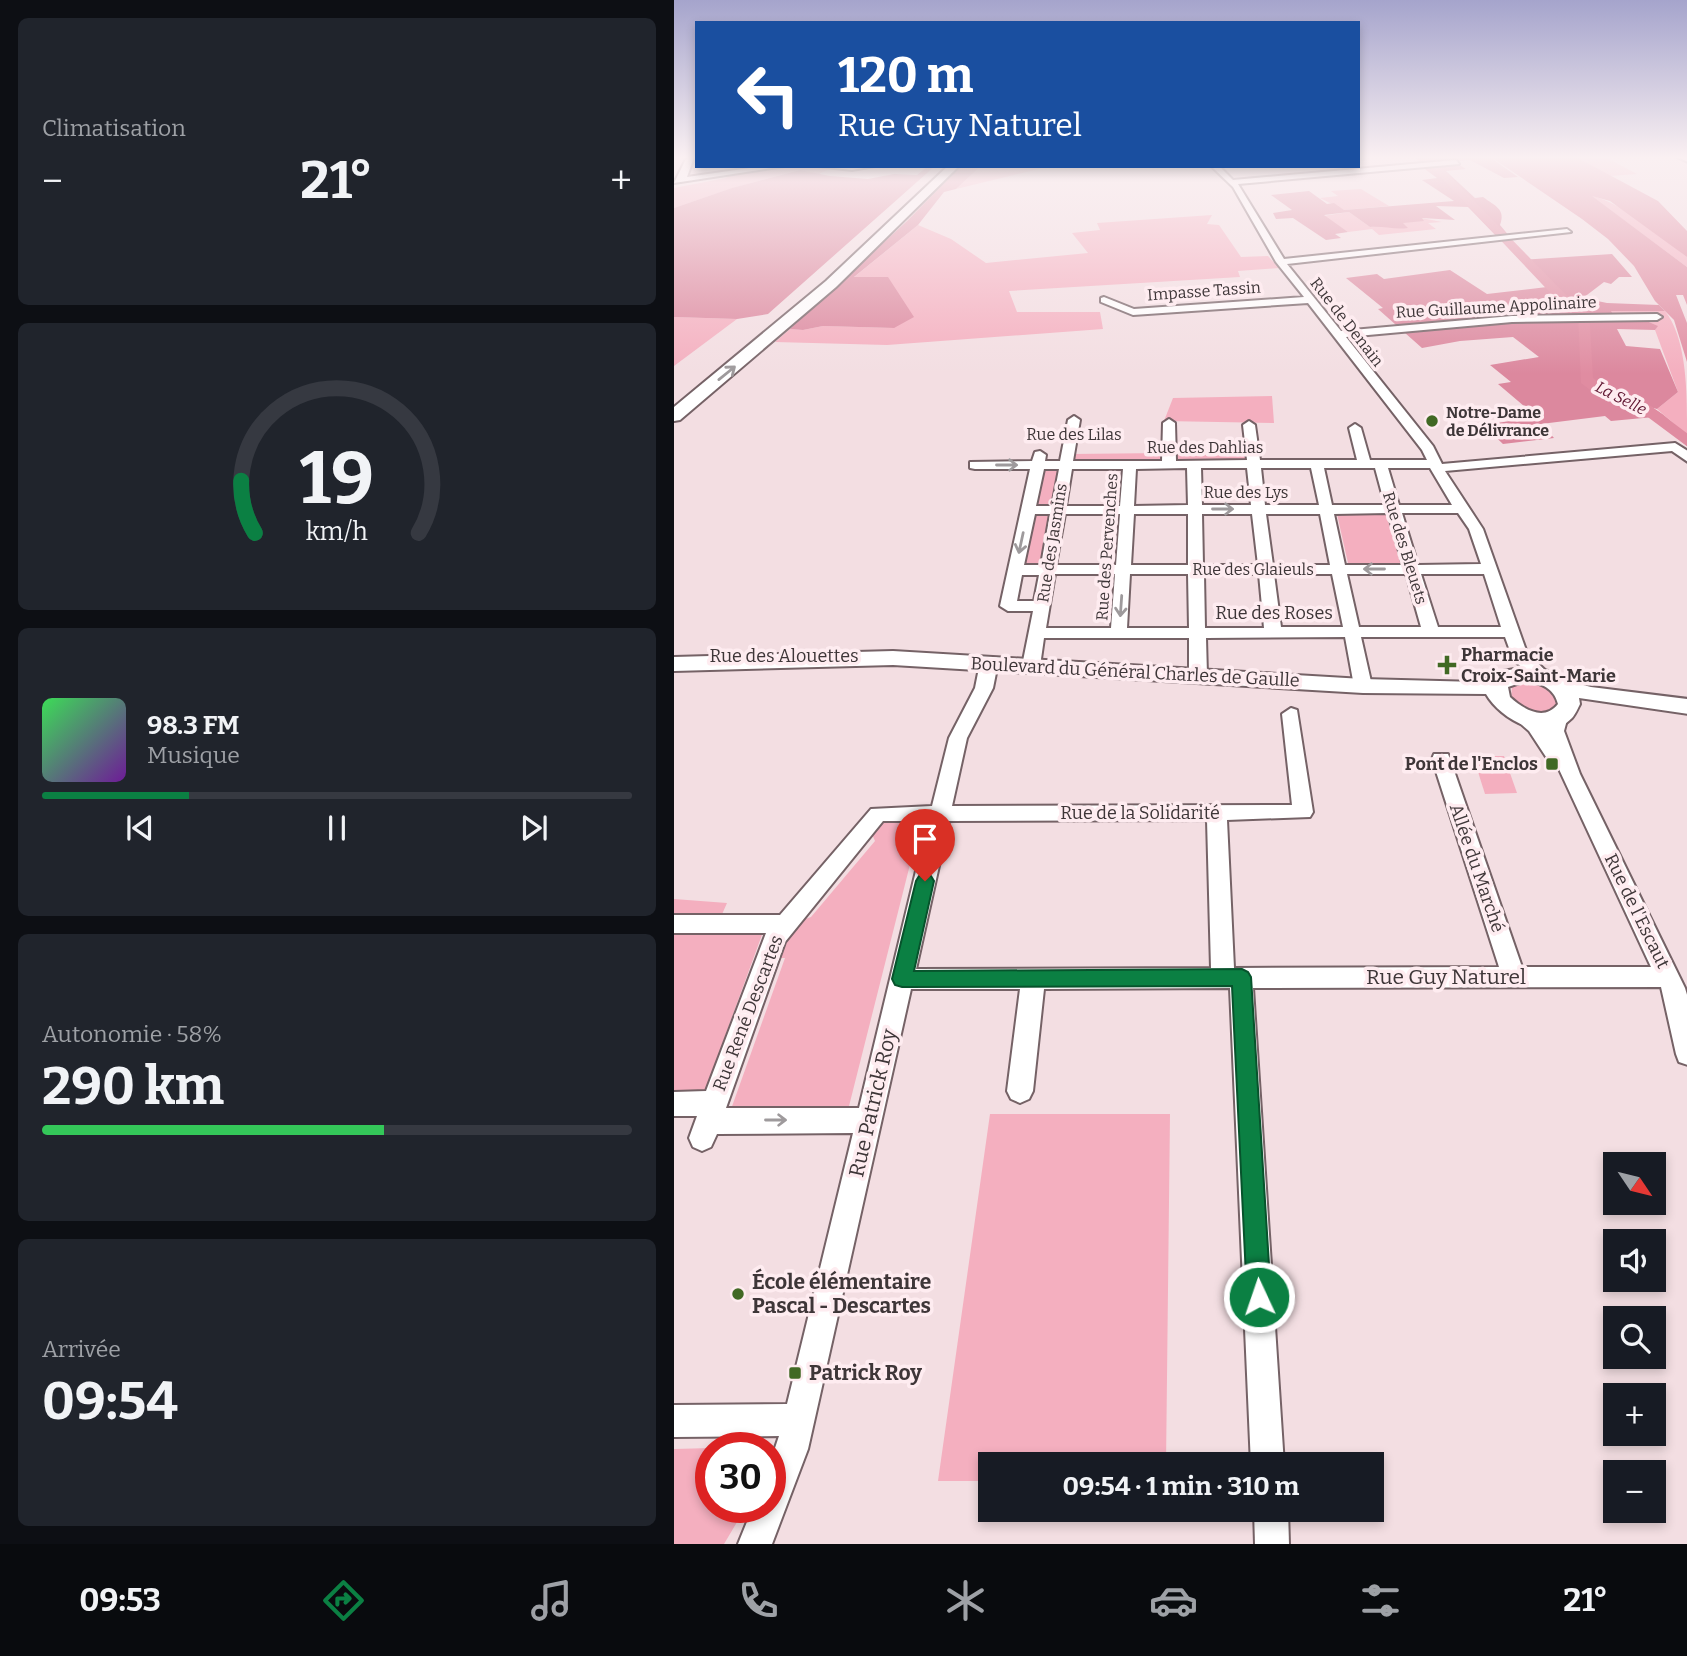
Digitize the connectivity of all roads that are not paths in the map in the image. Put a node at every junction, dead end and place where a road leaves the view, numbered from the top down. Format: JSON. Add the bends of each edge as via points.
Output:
{"nodes":[{"id":1,"x":873,"y":229,"type":"edge"},
{"id":2,"x":888,"y":229,"type":"edge"},
{"id":3,"x":1260,"y":229,"type":"edge"},
{"id":4,"x":1567,"y":232,"type":"dead end"},
{"id":5,"x":1281,"y":262,"type":"junction"},
{"id":6,"x":1103,"y":300,"type":"dead end"},
{"id":7,"x":1309,"y":300,"type":"junction"},
{"id":8,"x":1658,"y":317,"type":"dead end"},
{"id":9,"x":1336,"y":335,"type":"junction"},
{"id":10,"x":674,"y":397,"type":"edge"},
{"id":11,"x":674,"y":416,"type":"edge"},
{"id":12,"x":1074,"y":420,"type":"dead end"},
{"id":13,"x":1169,"y":423,"type":"dead end"},
{"id":14,"x":1249,"y":425,"type":"dead end"},
{"id":15,"x":1410,"y":427,"type":"joint"},
{"id":16,"x":1355,"y":428,"type":"dead end"},
{"id":17,"x":977,"y":458,"type":"dead end"},
{"id":18,"x":1039,"y":458,"type":"junction"},
{"id":19,"x":1067,"y":458,"type":"junction"},
{"id":20,"x":1169,"y":458,"type":"junction"},
{"id":21,"x":1253,"y":458,"type":"junction"},
{"id":22,"x":1687,"y":458,"type":"edge"},
{"id":23,"x":1130,"y":464,"type":"junction"},
{"id":24,"x":1194,"y":464,"type":"junction"},
{"id":25,"x":1317,"y":464,"type":"junction"},
{"id":26,"x":1372,"y":464,"type":"junction"},
{"id":27,"x":1436,"y":466,"type":"junction"},
{"id":28,"x":1057,"y":509,"type":"junction"},
{"id":29,"x":1128,"y":509,"type":"junction"},
{"id":30,"x":1195,"y":509,"type":"junction"},
{"id":31,"x":1258,"y":509,"type":"junction"},
{"id":32,"x":1326,"y":509,"type":"junction"},
{"id":33,"x":1393,"y":509,"type":"junction"},
{"id":34,"x":1463,"y":509,"type":"junction"},
{"id":35,"x":1028,"y":510,"type":"junction"},
{"id":36,"x":1123,"y":569,"type":"junction"},
{"id":37,"x":1197,"y":569,"type":"junction"},
{"id":38,"x":1264,"y":569,"type":"junction"},
{"id":39,"x":1339,"y":569,"type":"junction"},
{"id":40,"x":1411,"y":569,"type":"junction"},
{"id":41,"x":1491,"y":569,"type":"junction"},
{"id":42,"x":1016,"y":570,"type":"junction"},
{"id":43,"x":1047,"y":570,"type":"junction"},
{"id":44,"x":1042,"y":606,"type":"junction"},
{"id":45,"x":1119,"y":632,"type":"junction"},
{"id":46,"x":1198,"y":632,"type":"junction"},
{"id":47,"x":1273,"y":632,"type":"junction"},
{"id":48,"x":1353,"y":632,"type":"junction"},
{"id":49,"x":1431,"y":632,"type":"junction"},
{"id":50,"x":1037,"y":633,"type":"junction"},
{"id":51,"x":1512,"y":634,"type":"junction"},
{"id":52,"x":674,"y":657,"type":"edge"},
{"id":53,"x":901,"y":659,"type":"junction"},
{"id":54,"x":990,"y":663,"type":"junction"},
{"id":55,"x":674,"y":664,"type":"edge"},
{"id":56,"x":1031,"y":666,"type":"junction"},
{"id":57,"x":1198,"y":676,"type":"junction"},
{"id":58,"x":1503,"y":680,"type":"junction"},
{"id":59,"x":1551,"y":682,"type":"junction"},
{"id":60,"x":1363,"y":686,"type":"junction"},
{"id":61,"x":1687,"y":707,"type":"edge"},
{"id":62,"x":1513,"y":711,"type":"junction"},
{"id":63,"x":1291,"y":714,"type":"dead end"},
{"id":64,"x":1562,"y":715,"type":"junction"},
{"id":65,"x":1687,"y":719,"type":"edge"},
{"id":66,"x":1441,"y":759,"type":"dead end"},
{"id":67,"x":1570,"y":774,"type":"junction"},
{"id":68,"x":941,"y":813,"type":"junction"},
{"id":69,"x":1217,"y":813,"type":"junction"},
{"id":70,"x":878,"y":814,"type":"joint"},
{"id":71,"x":783,"y":924,"type":"junction"},
{"id":72,"x":674,"y":925,"type":"edge"},
{"id":73,"x":1232,"y":977,"type":"junction"},
{"id":74,"x":1669,"y":977,"type":"junction"},
{"id":75,"x":1514,"y":978,"type":"junction"},
{"id":76,"x":902,"y":979,"type":"junction"},
{"id":77,"x":1033,"y":979,"type":"junction"},
{"id":78,"x":1687,"y":1054,"type":"edge"},
{"id":79,"x":1020,"y":1091,"type":"dead end"},
{"id":80,"x":674,"y":1104,"type":"edge"},
{"id":81,"x":869,"y":1120,"type":"junction"},
{"id":82,"x":708,"y":1121,"type":"junction"},
{"id":83,"x":799,"y":1420,"type":"junction"},
{"id":84,"x":674,"y":1421,"type":"edge"},
{"id":85,"x":1267,"y":1452,"type":"edge"},
{"id":86,"x":1271,"y":1522,"type":"edge"},
{"id":87,"x":755,"y":1544,"type":"edge"},
{"id":88,"x":1272,"y":1544,"type":"edge"}],
"edges":[{"from":1,"to":10,"type":"highway"},
{"from":11,"to":2,"type":"highway","one_way":true,"via":[[826,289]]},
{"from":3,"to":5,"type":"street","name":"Rue de Denain"},
{"from":4,"to":5,"type":"street"},
{"from":5,"to":7,"type":"street","name":"Rue de Denain"},
{"from":6,"to":7,"type":"street","name":"Impasse Tassin","via":[[1133,312]]},
{"from":7,"to":9,"type":"street","name":"Rue de Denain"},
{"from":8,"to":9,"type":"street","name":"Rue Guillaume Appolinaire","via":[[1443,323]]},
{"from":9,"to":15,"type":"street","name":"Rue de Denain"},
{"from":12,"to":19,"type":"street","name":"Rue des Jasmins"},
{"from":13,"to":20,"type":"street"},
{"from":14,"to":21,"type":"street"},
{"from":15,"to":27,"type":"street"},
{"from":16,"to":26,"type":"street","name":"Rue des Bleuets"},
{"from":17,"to":18,"type":"street","name":"Rue des Dahlias"},
{"from":18,"to":19,"type":"street","name":"Rue des Dahlias"},
{"from":18,"to":35,"type":"street"},
{"from":19,"to":20,"type":"street","name":"Rue des Lilas"},
{"from":19,"to":23,"type":"street","name":"Rue des Dahlias"},
{"from":19,"to":28,"type":"street","name":"Rue des Jasmins"},
{"from":20,"to":21,"type":"street","name":"Rue des Lilas"},
{"from":20,"to":23,"type":"street","name":"Rue des Dahlias"},
{"from":20,"to":24,"type":"street","name":"Rue des Dahlias"},
{"from":21,"to":24,"type":"street","name":"Rue des Dahlias"},
{"from":21,"to":25,"type":"street","name":"Rue des Dahlias"},
{"from":21,"to":31,"type":"street"},
{"from":22,"to":27,"type":"street","name":"Rue des Dahlias","via":[[1676,447]]},
{"from":23,"to":29,"type":"street","name":"Rue des Pervenches"},
{"from":24,"to":30,"type":"street"},
{"from":25,"to":26,"type":"street","name":"Rue des Dahlias"},
{"from":25,"to":32,"type":"street"},
{"from":26,"to":27,"type":"street","name":"Rue des Dahlias"},
{"from":26,"to":33,"type":"street","name":"Rue des Bleuets"},
{"from":27,"to":34,"type":"street"},
{"from":28,"to":29,"type":"street","name":"Rue des Lys"},
{"from":28,"to":35,"type":"street","name":"Rue des Lys"},
{"from":28,"to":43,"type":"street","name":"Rue des Jasmins"},
{"from":29,"to":30,"type":"street","name":"Rue des Lys"},
{"from":29,"to":36,"type":"street","name":"Rue des Pervenches"},
{"from":30,"to":31,"type":"street","name":"Rue des Lys","one_way":true},
{"from":30,"to":37,"type":"street"},
{"from":31,"to":32,"type":"street","name":"Rue des Lys"},
{"from":31,"to":38,"type":"street"},
{"from":32,"to":33,"type":"street","name":"Rue des Lys"},
{"from":32,"to":39,"type":"street"},
{"from":33,"to":34,"type":"street","name":"Rue des Lys"},
{"from":33,"to":40,"type":"street","name":"Rue des Bleuets"},
{"from":34,"to":41,"type":"street"},
{"from":35,"to":42,"type":"street","one_way":true},
{"from":36,"to":37,"type":"street","name":"Rue des Glaieuls"},
{"from":36,"to":43,"type":"street","name":"Rue des Glaieuls"},
{"from":36,"to":45,"type":"street","name":"Rue des Pervenches","one_way":true},
{"from":37,"to":38,"type":"street","name":"Rue des Glaieuls"},
{"from":37,"to":46,"type":"street"},
{"from":38,"to":39,"type":"street","name":"Rue des Glaieuls"},
{"from":38,"to":47,"type":"street"},
{"from":40,"to":39,"type":"street","name":"Rue des Glaieuls","one_way":true},
{"from":39,"to":48,"type":"street"},
{"from":40,"to":41,"type":"street","name":"Rue des Glaieuls"},
{"from":40,"to":49,"type":"street","name":"Rue des Bleuets"},
{"from":41,"to":51,"type":"street"},
{"from":42,"to":43,"type":"street","name":"Rue des Glaieuls"},
{"from":42,"to":44,"type":"street","via":[[1010,598]]},
{"from":43,"to":44,"type":"street","name":"Rue des Jasmins"},
{"from":44,"to":50,"type":"street","name":"Rue des Jasmins"},
{"from":45,"to":46,"type":"street","name":"Rue des Roses"},
{"from":45,"to":50,"type":"street","name":"Rue des Roses"},
{"from":46,"to":47,"type":"street","name":"Rue des Roses"},
{"from":46,"to":57,"type":"street"},
{"from":47,"to":48,"type":"street","name":"Rue des Roses"},
{"from":48,"to":49,"type":"street","name":"Rue des Roses"},
{"from":48,"to":60,"type":"street"},
{"from":49,"to":51,"type":"street","name":"Rue des Roses"},
{"from":50,"to":56,"type":"street","name":"Rue des Jasmins"},
{"from":51,"to":58,"type":"street"},
{"from":51,"to":59,"type":"street","via":[[1523,660]]},
{"from":52,"to":53,"type":"main road","name":"Rue des Alouettes","via":[[782,652]]},
{"from":53,"to":54,"type":"main road","name":"Boulevard du Général Charles de Gaulle"},
{"from":53,"to":55,"type":"main road","name":"Rue des Alouettes"},
{"from":54,"to":56,"type":"main road","name":"Boulevard du Général Charles de Gaulle"},
{"from":54,"to":68,"type":"street","name":"Rue Patrick Roy","via":[[983,692],[958,738]]},
{"from":56,"to":57,"type":"main road","name":"Boulevard du Général Charles de Gaulle"},
{"from":57,"to":60,"type":"main road","name":"Boulevard du Général Charles de Gaulle"},
{"from":58,"to":59,"type":"main road","name":"Boulevard du Général Charles de Gaulle","via":[[1526,674]]},
{"from":58,"to":60,"type":"main road","name":"Boulevard du Général Charles de Gaulle","via":[[1478,689]]},
{"from":58,"to":62,"type":"main road","via":[[1496,693]]},
{"from":59,"to":61,"type":"main road","name":"Boulevard du Général Charles de Gaulle","via":[[1591,694]]},
{"from":59,"to":64,"type":"main road","via":[[1569,701]]},
{"from":60,"to":62,"type":"main road","name":"Boulevard du Général Charles de Gaulle","via":[[1480,698]]},
{"from":62,"to":64,"type":"main road","name":"Boulevard du Général Charles de Gaulle","via":[[1542,720]]},
{"from":62,"to":67,"type":"street","name":"Rue de l'Escaut","via":[[1535,727]]},
{"from":63,"to":69,"type":"street","name":"Rue de la Solidarité","via":[[1303,812]]},
{"from":64,"to":65,"type":"main road","name":"Boulevard du Général Charles de Gaulle","via":[[1598,708]]},
{"from":64,"to":67,"type":"street","name":"Rue de l'Escaut","via":[[1555,731]]},
{"from":66,"to":75,"type":"street","name":"Allée du Marché"},
{"from":67,"to":74,"type":"street","name":"Rue de l'Escaut"},
{"from":68,"to":69,"type":"street","name":"Rue de la Solidarité"},
{"from":68,"to":70,"type":"street","name":"Rue de la Solidarité"},
{"from":68,"to":76,"type":"street","name":"Rue Patrick Roy"},
{"from":69,"to":73,"type":"street"},
{"from":70,"to":71,"type":"street","name":"Rue René Descartes"},
{"from":71,"to":72,"type":"street"},
{"from":71,"to":82,"type":"street","name":"Rue René Descartes","via":[[771,945]]},
{"from":73,"to":75,"type":"street","name":"Rue Guy Naturel"},
{"from":73,"to":77,"type":"street","name":"Rue Guy Naturel"},
{"from":73,"to":85,"type":"street"},
{"from":74,"to":75,"type":"street","name":"Rue Guy Naturel"},
{"from":74,"to":78,"type":"street","name":"Rue de l'Escaut"},
{"from":76,"to":77,"type":"street","name":"Rue Guy Naturel"},
{"from":76,"to":81,"type":"street","name":"Rue Patrick Roy"},
{"from":77,"to":79,"type":"street"},
{"from":80,"to":82,"type":"street"},
{"from":82,"to":81,"type":"street","one_way":true},
{"from":81,"to":83,"type":"street","name":"Rue Patrick Roy"},
{"from":83,"to":84,"type":"street"},
{"from":83,"to":87,"type":"street","name":"Rue Patrick Roy","via":[[783,1477]]},
{"from":86,"to":88,"type":"street"}]}
